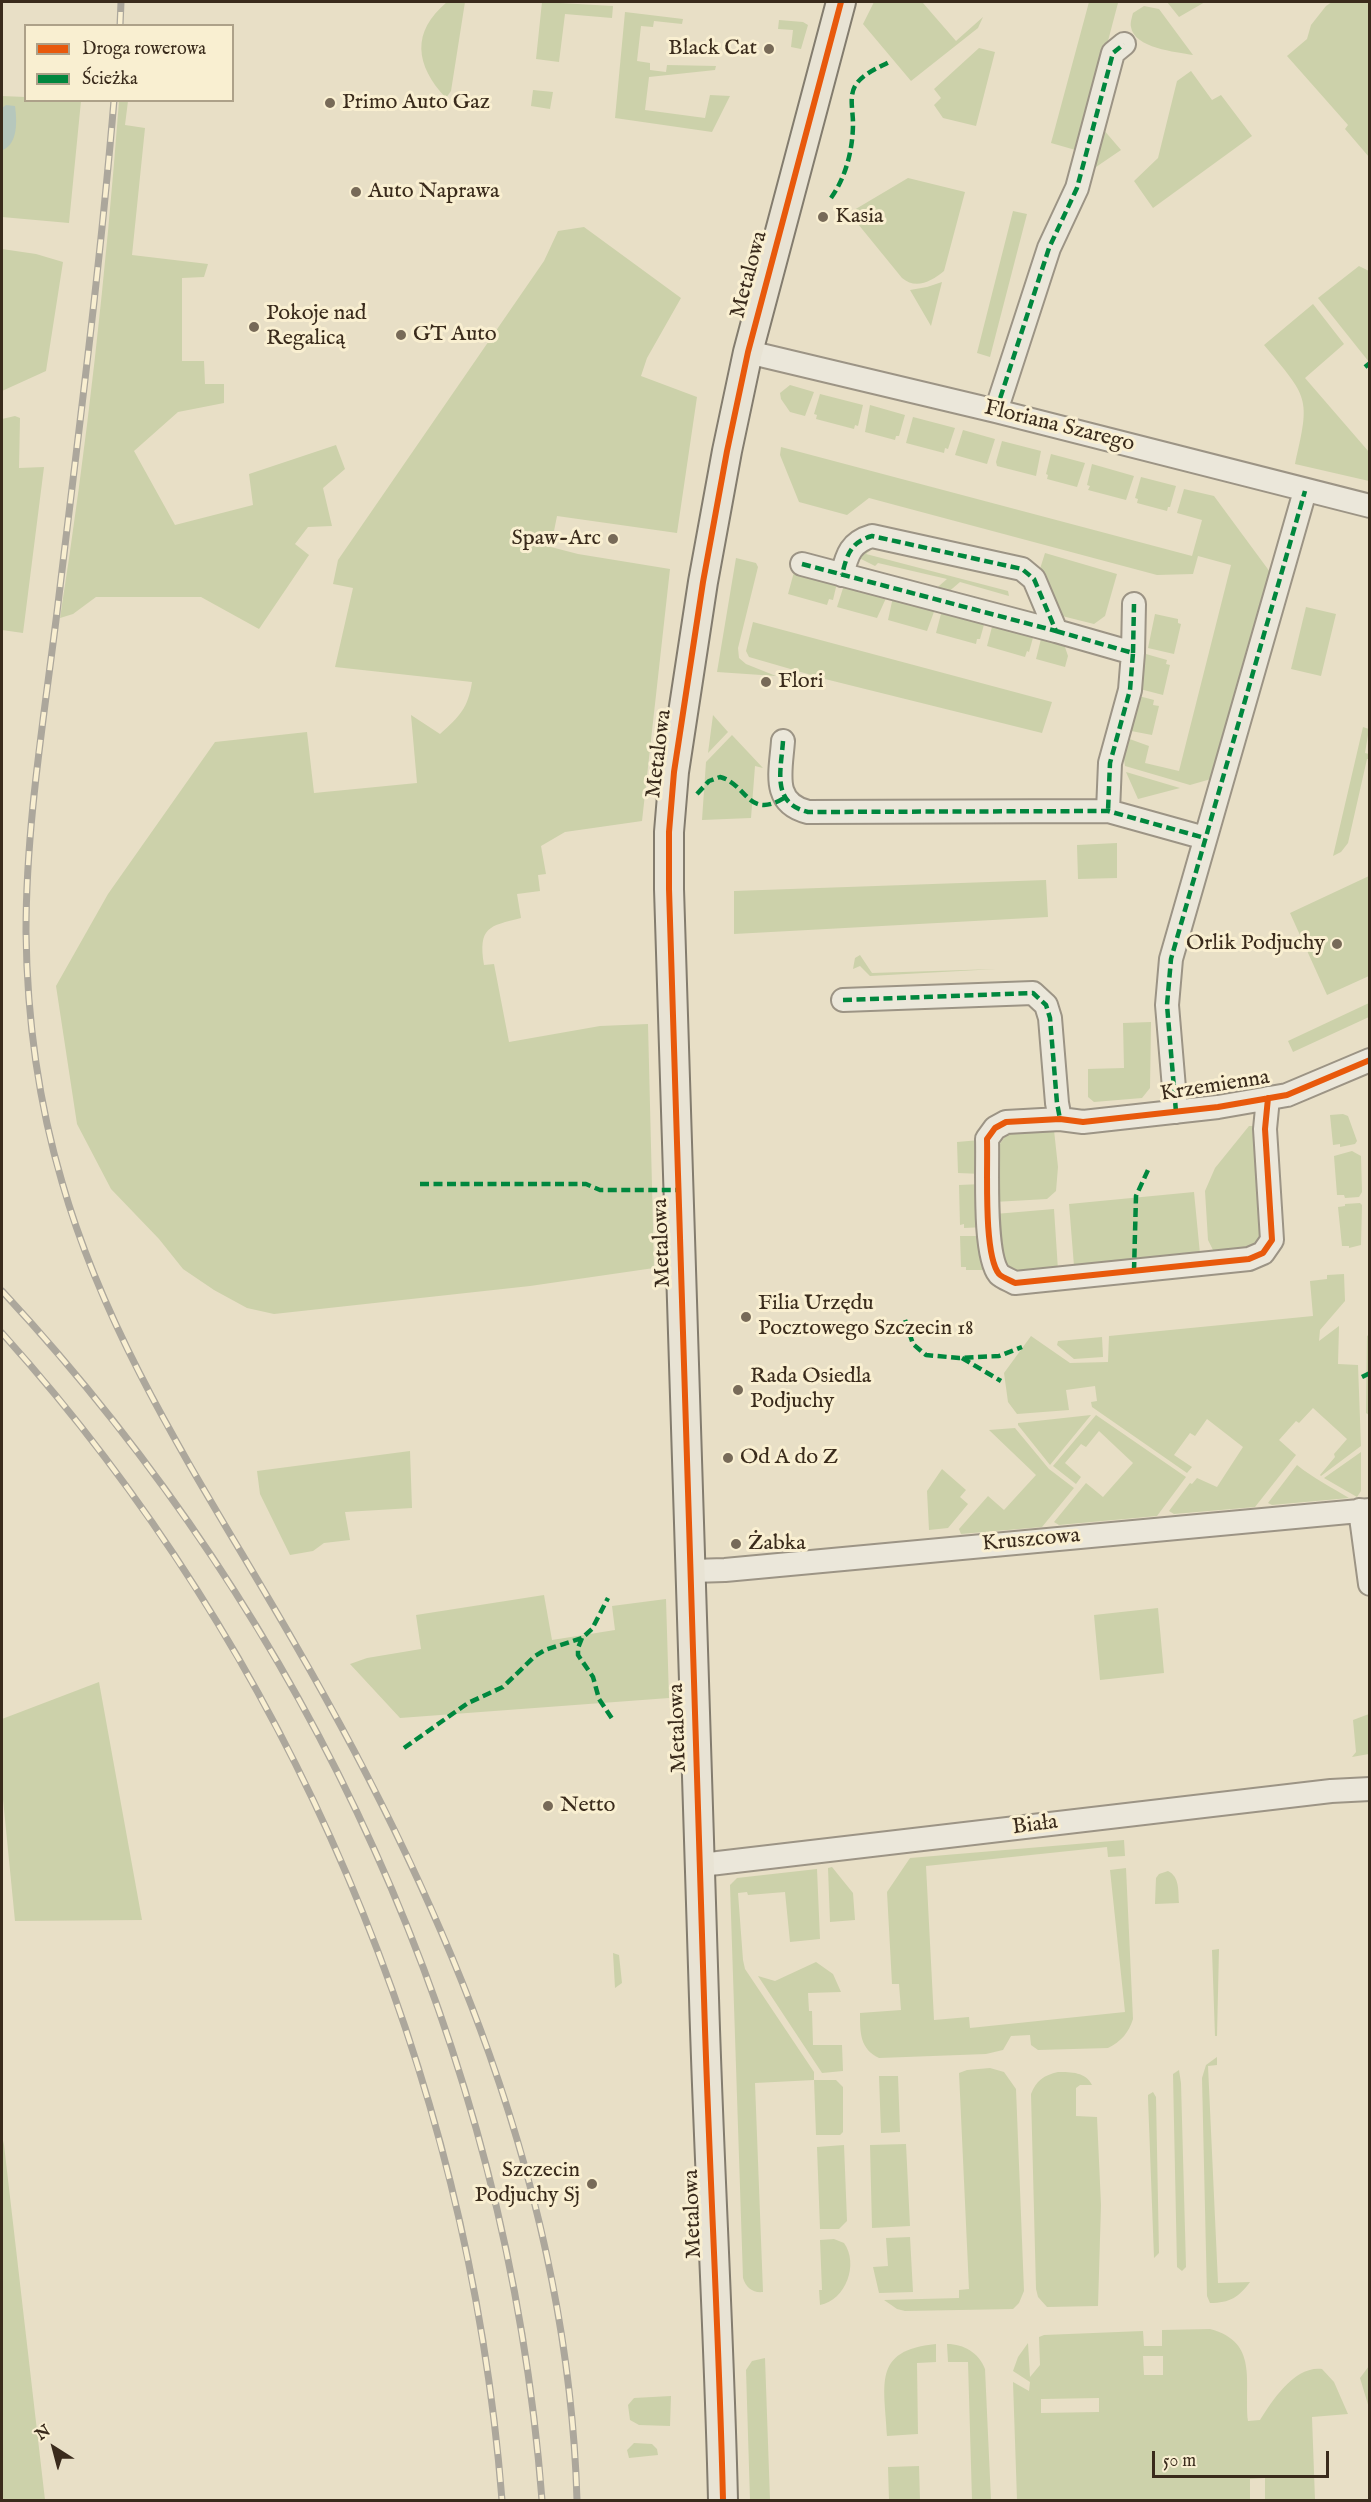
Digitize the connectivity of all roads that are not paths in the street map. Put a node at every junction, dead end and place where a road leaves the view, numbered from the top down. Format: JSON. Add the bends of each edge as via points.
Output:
{"nodes":[{"id":1,"x":841,"y":2,"type":"edge"},
{"id":2,"x":1124,"y":44,"type":"dead end"},
{"id":3,"x":748,"y":352,"type":"junction"},
{"id":4,"x":996,"y":411,"type":"junction"},
{"id":5,"x":1305,"y":491,"type":"junction"},
{"id":6,"x":1370,"y":506,"type":"edge"},
{"id":7,"x":802,"y":564,"type":"dead end"},
{"id":8,"x":842,"y":575,"type":"junction"},
{"id":9,"x":1134,"y":604,"type":"dead end"},
{"id":10,"x":1056,"y":631,"type":"junction"},
{"id":11,"x":1133,"y":652,"type":"junction"},
{"id":12,"x":783,"y":741,"type":"dead end"},
{"id":13,"x":1108,"y":811,"type":"junction"},
{"id":14,"x":1205,"y":838,"type":"junction"},
{"id":15,"x":843,"y":1000,"type":"dead end"},
{"id":16,"x":1370,"y":1060,"type":"edge"},
{"id":17,"x":1268,"y":1098,"type":"junction"},
{"id":18,"x":1176,"y":1112,"type":"junction"},
{"id":19,"x":1060,"y":1119,"type":"junction"},
{"id":20,"x":1365,"y":1510,"type":"edge"},
{"id":21,"x":692,"y":1571,"type":"junction"},
{"id":22,"x":1370,"y":1584,"type":"edge"},
{"id":23,"x":1370,"y":1788,"type":"edge"},
{"id":24,"x":701,"y":1865,"type":"junction"},
{"id":25,"x":723,"y":2500,"type":"edge"}],
"edges":[{"from":1,"to":3,"type":"main road","name":"Metalowa"},
{"from":2,"to":4,"type":"street","via":[[1113,53],[1077,188],[1049,248]]},
{"from":3,"to":4,"type":"street","name":"Floriana Szarego"},
{"from":3,"to":21,"type":"main road","name":"Metalowa","via":[[703,582],[674,772],[669,832]]},
{"from":4,"to":5,"type":"street","name":"Floriana Szarego"},
{"from":5,"to":6,"type":"street","name":"Floriana Szarego"},
{"from":5,"to":14,"type":"street"},
{"from":7,"to":8,"type":"street"},
{"from":8,"to":10,"type":"street"},
{"from":8,"to":10,"type":"street","via":[[851,548],[872,536],[1022,569],[1034,579]]},
{"from":9,"to":11,"type":"street"},
{"from":10,"to":11,"type":"street"},
{"from":11,"to":13,"type":"street","via":[[1131,690],[1110,763]]},
{"from":12,"to":13,"type":"street","via":[[782,791],[789,805],[808,812]]},
{"from":13,"to":14,"type":"street"},
{"from":14,"to":18,"type":"street","via":[[1171,959],[1167,1005]]},
{"from":15,"to":19,"type":"street","via":[[1033,993],[1046,1005],[1050,1018]]},
{"from":16,"to":17,"type":"street","name":"Krzemienna","via":[[1287,1095]]},
{"from":17,"to":18,"type":"street","name":"Krzemienna"},
{"from":17,"to":19,"type":"street","name":"Krzemienna","via":[[1265,1129],[1272,1240],[1263,1253],[1249,1260],[1015,1283],[1000,1275],[994,1264],[989,1232],[987,1139],[1006,1122]]},
{"from":18,"to":19,"type":"street","name":"Krzemienna","via":[[1083,1122]]},
{"from":20,"to":21,"type":"street","name":"Kruszcowa"},
{"from":20,"to":22,"type":"street"},
{"from":21,"to":24,"type":"main road","name":"Metalowa"},
{"from":23,"to":24,"type":"street","name":"Biała"},
{"from":24,"to":25,"type":"main road","name":"Metalowa"}]}
